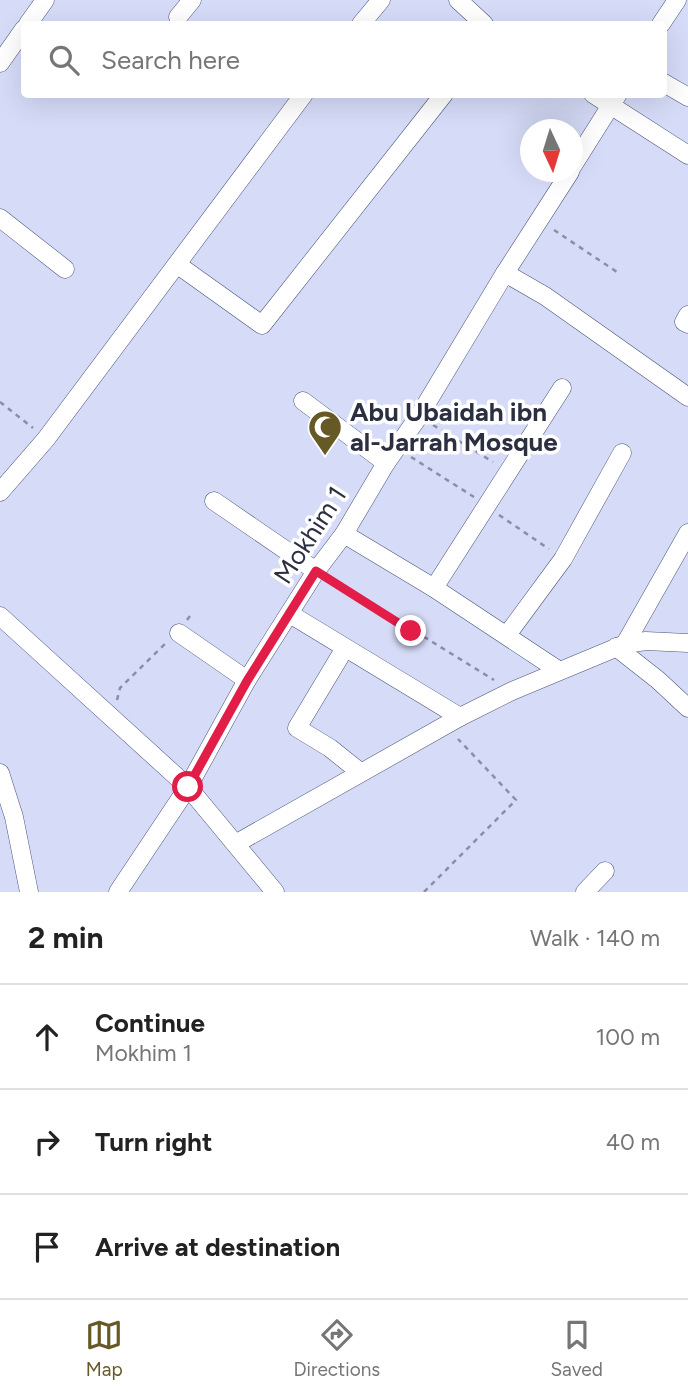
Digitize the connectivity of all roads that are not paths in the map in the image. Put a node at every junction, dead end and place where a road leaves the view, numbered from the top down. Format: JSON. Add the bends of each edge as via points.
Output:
{"nodes":[{"id":1,"x":45,"y":0,"type":"edge"},
{"id":2,"x":192,"y":0,"type":"edge"},
{"id":3,"x":381,"y":0,"type":"edge"},
{"id":4,"x":458,"y":0,"type":"edge"},
{"id":5,"x":677,"y":0,"type":"edge"},
{"id":6,"x":178,"y":17,"type":"dead end"},
{"id":7,"x":30,"y":21,"type":"edge"},
{"id":8,"x":364,"y":21,"type":"edge"},
{"id":9,"x":481,"y":21,"type":"edge"},
{"id":10,"x":663,"y":21,"type":"edge"},
{"id":11,"x":21,"y":34,"type":"edge"},
{"id":12,"x":0,"y":62,"type":"edge"},
{"id":13,"x":667,"y":85,"type":"edge"},
{"id":14,"x":688,"y":97,"type":"edge"},
{"id":15,"x":301,"y":98,"type":"edge"},
{"id":16,"x":441,"y":98,"type":"edge"},
{"id":17,"x":614,"y":100,"type":"edge"},
{"id":18,"x":583,"y":150,"type":"edge"},
{"id":19,"x":688,"y":155,"type":"edge"},
{"id":20,"x":563,"y":182,"type":"edge"},
{"id":21,"x":0,"y":218,"type":"edge"},
{"id":22,"x":178,"y":265,"type":"junction"},
{"id":23,"x":65,"y":269,"type":"dead end"},
{"id":24,"x":505,"y":273,"type":"junction"},
{"id":25,"x":688,"y":315,"type":"edge"},
{"id":26,"x":688,"y":324,"type":"edge"},
{"id":27,"x":562,"y":387,"type":"dead end"},
{"id":28,"x":688,"y":397,"type":"edge"},
{"id":29,"x":303,"y":401,"type":"dead end"},
{"id":30,"x":622,"y":453,"type":"dead end"},
{"id":31,"x":386,"y":463,"type":"junction"},
{"id":32,"x":0,"y":492,"type":"edge"},
{"id":33,"x":214,"y":501,"type":"dead end"},
{"id":34,"x":688,"y":533,"type":"edge"},
{"id":35,"x":344,"y":534,"type":"junction"},
{"id":36,"x":316,"y":571,"type":"junction"},
{"id":37,"x":434,"y":588,"type":"junction"},
{"id":38,"x":290,"y":614,"type":"junction"},
{"id":39,"x":0,"y":616,"type":"edge"},
{"id":40,"x":179,"y":633,"type":"road end"},
{"id":41,"x":508,"y":635,"type":"junction"},
{"id":42,"x":688,"y":643,"type":"edge"},
{"id":43,"x":621,"y":645,"type":"junction"},
{"id":44,"x":345,"y":648,"type":"junction"},
{"id":45,"x":558,"y":670,"type":"junction"},
{"id":46,"x":247,"y":681,"type":"junction"},
{"id":47,"x":688,"y":708,"type":"edge"},
{"id":48,"x":453,"y":721,"type":"junction"},
{"id":49,"x":360,"y":772,"type":"junction"},
{"id":50,"x":0,"y":773,"type":"edge"},
{"id":51,"x":188,"y":787,"type":"junction"},
{"id":52,"x":237,"y":843,"type":"junction"},
{"id":53,"x":605,"y":870,"type":"dead end"},
{"id":54,"x":29,"y":892,"type":"edge"},
{"id":55,"x":118,"y":892,"type":"edge"},
{"id":56,"x":275,"y":892,"type":"edge"},
{"id":57,"x":585,"y":892,"type":"edge"}],
"edges":[{"from":1,"to":7,"type":"street"},
{"from":2,"to":6,"type":"street"},
{"from":3,"to":8,"type":"street"},
{"from":4,"to":9,"type":"street"},
{"from":5,"to":10,"type":"street"},
{"from":11,"to":12,"type":"street"},
{"from":13,"to":14,"type":"street"},
{"from":15,"to":22,"type":"street"},
{"from":16,"to":22,"type":"street","via":[[262,325]]},
{"from":17,"to":18,"type":"street","name":"Mokhim 1"},
{"from":17,"to":19,"type":"street"},
{"from":20,"to":24,"type":"street","name":"Mokhim 1"},
{"from":21,"to":23,"type":"street"},
{"from":22,"to":32,"type":"street","via":[[47,439]]},
{"from":24,"to":28,"type":"street"},
{"from":24,"to":31,"type":"street","name":"Mokhim 1"},
{"from":25,"to":26,"type":"street","via":[[684,322]]},
{"from":27,"to":37,"type":"street"},
{"from":29,"to":31,"type":"street"},
{"from":30,"to":41,"type":"street","via":[[563,559]]},
{"from":31,"to":35,"type":"street","name":"Mokhim 1"},
{"from":33,"to":36,"type":"street"},
{"from":34,"to":43,"type":"street"},
{"from":35,"to":36,"type":"street","name":"Mokhim 1"},
{"from":35,"to":37,"type":"street"},
{"from":36,"to":38,"type":"street","name":"Mokhim 1"},
{"from":37,"to":41,"type":"street"},
{"from":38,"to":44,"type":"street"},
{"from":38,"to":46,"type":"street","name":"Mokhim 1"},
{"from":39,"to":51,"type":"street"},
{"from":40,"to":46,"type":"street"},
{"from":41,"to":45,"type":"street"},
{"from":42,"to":43,"type":"street"},
{"from":43,"to":45,"type":"street"},
{"from":43,"to":47,"type":"street"},
{"from":44,"to":48,"type":"street"},
{"from":44,"to":49,"type":"street","via":[[297,728]]},
{"from":45,"to":48,"type":"street"},
{"from":46,"to":51,"type":"street","name":"Mokhim 1"},
{"from":48,"to":49,"type":"street"},
{"from":49,"to":52,"type":"street"},
{"from":50,"to":54,"type":"street"},
{"from":51,"to":52,"type":"street"},
{"from":51,"to":55,"type":"street","name":"Mokhim 1"},
{"from":52,"to":56,"type":"street"},
{"from":53,"to":57,"type":"street"}]}
